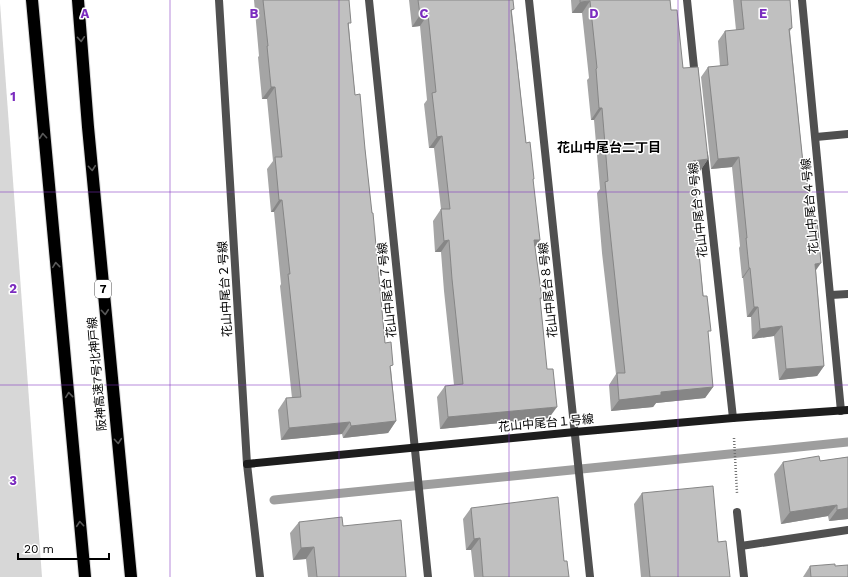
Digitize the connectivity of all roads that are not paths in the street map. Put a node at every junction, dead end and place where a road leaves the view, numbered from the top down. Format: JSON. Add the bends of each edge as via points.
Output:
{"nodes":[{"id":1,"x":32,"y":0,"type":"edge"},
{"id":2,"x":78,"y":0,"type":"edge"},
{"id":3,"x":219,"y":0,"type":"edge"},
{"id":4,"x":369,"y":0,"type":"edge"},
{"id":5,"x":529,"y":0,"type":"edge"},
{"id":6,"x":687,"y":0,"type":"edge"},
{"id":7,"x":802,"y":0,"type":"edge"},
{"id":8,"x":696,"y":87,"type":"edge"},
{"id":9,"x":848,"y":134,"type":"edge"},
{"id":10,"x":816,"y":137,"type":"junction"},
{"id":11,"x":703,"y":150,"type":"edge"},
{"id":12,"x":848,"y":294,"type":"edge"},
{"id":13,"x":831,"y":295,"type":"junction"},
{"id":14,"x":845,"y":410,"type":"edge"},
{"id":15,"x":733,"y":418,"type":"junction"},
{"id":16,"x":575,"y":432,"type":"junction"},
{"id":17,"x":415,"y":448,"type":"junction"},
{"id":18,"x":247,"y":464,"type":"junction"},
{"id":19,"x":738,"y":512,"type":"dead end"},
{"id":20,"x":848,"y":530,"type":"edge"},
{"id":21,"x":740,"y":546,"type":"junction"},
{"id":22,"x":85,"y":577,"type":"edge"},
{"id":23,"x":131,"y":577,"type":"edge"},
{"id":24,"x":260,"y":577,"type":"edge"},
{"id":25,"x":428,"y":577,"type":"edge"},
{"id":26,"x":590,"y":577,"type":"edge"},
{"id":27,"x":744,"y":577,"type":"edge"}],
"edges":[{"from":22,"to":1,"type":"highway","one_way":true},
{"from":2,"to":23,"type":"highway","name":"阪神高速7号北神戸線","number":"7","one_way":true,"via":[[88,135]]},
{"from":3,"to":18,"type":"street","name":"花山中尾台２号線"},
{"from":4,"to":17,"type":"street","name":"花山中尾台７号線"},
{"from":5,"to":16,"type":"street","name":"花山中尾台８号線"},
{"from":6,"to":8,"type":"street"},
{"from":7,"to":10,"type":"street","name":"花山中尾台４号線"},
{"from":9,"to":10,"type":"street"},
{"from":10,"to":13,"type":"street","name":"花山中尾台４号線"},
{"from":11,"to":15,"type":"street","name":"花山中尾台９号線"},
{"from":12,"to":13,"type":"street"},
{"from":13,"to":14,"type":"street","name":"花山中尾台４号線"},
{"from":14,"to":15,"type":"street","name":"花山中尾台１号線"},
{"from":15,"to":16,"type":"street","name":"花山中尾台１号線"},
{"from":16,"to":17,"type":"street","name":"花山中尾台１号線"},
{"from":16,"to":26,"type":"street","name":"花山中尾台８号線"},
{"from":17,"to":18,"type":"street","name":"花山中尾台１号線"},
{"from":17,"to":25,"type":"street","name":"花山中尾台７号線"},
{"from":18,"to":24,"type":"street","name":"花山中尾台２号線"},
{"from":19,"to":21,"type":"street"},
{"from":20,"to":21,"type":"street"},
{"from":21,"to":27,"type":"street"}]}
